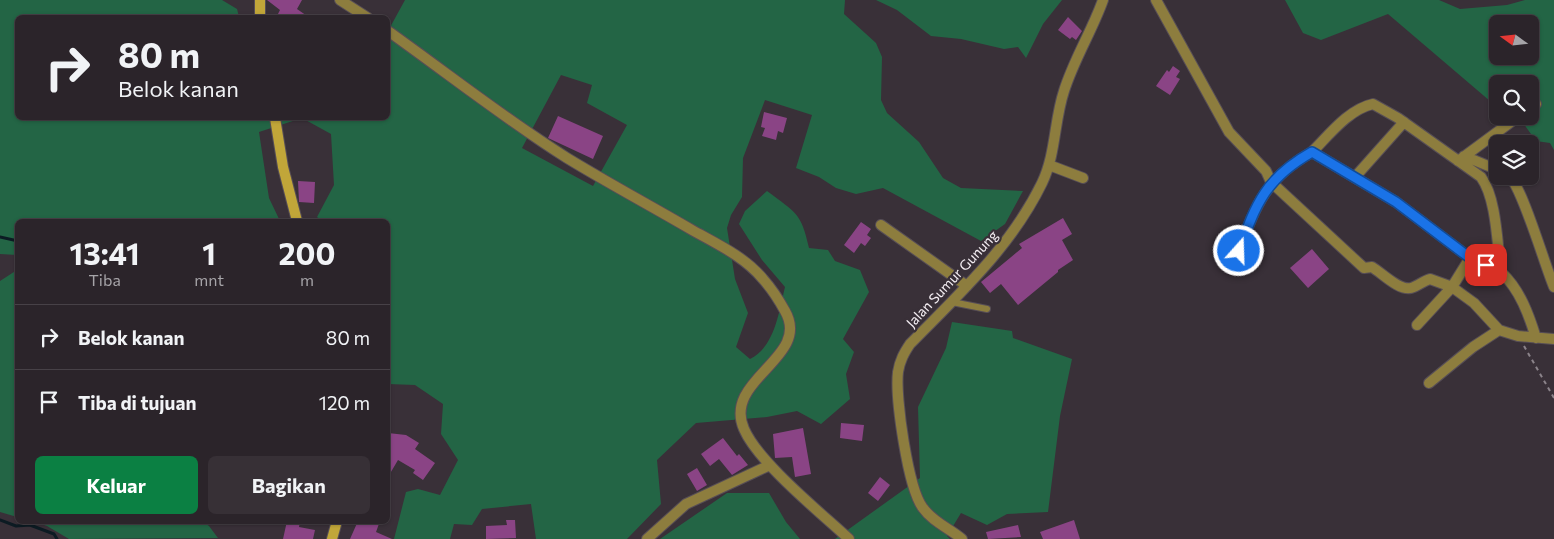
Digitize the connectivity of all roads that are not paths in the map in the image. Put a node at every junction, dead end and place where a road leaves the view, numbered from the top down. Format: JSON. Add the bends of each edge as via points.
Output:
{"nodes":[{"id":1,"x":260,"y":0,"type":"edge"},
{"id":2,"x":340,"y":0,"type":"edge"},
{"id":3,"x":1103,"y":0,"type":"edge"},
{"id":4,"x":1156,"y":0,"type":"edge"},
{"id":5,"x":260,"y":15,"type":"edge"},
{"id":6,"x":363,"y":15,"type":"edge"},
{"id":7,"x":390,"y":32,"type":"edge"},
{"id":8,"x":275,"y":120,"type":"edge"},
{"id":9,"x":1404,"y":122,"type":"junction"},
{"id":10,"x":1507,"y":125,"type":"edge"},
{"id":11,"x":1312,"y":152,"type":"junction"},
{"id":12,"x":1461,"y":158,"type":"junction"},
{"id":13,"x":1049,"y":165,"type":"junction"},
{"id":14,"x":1489,"y":167,"type":"edge"},
{"id":15,"x":1355,"y":177,"type":"junction"},
{"id":16,"x":1083,"y":178,"type":"dead end"},
{"id":17,"x":1271,"y":182,"type":"junction"},
{"id":18,"x":1516,"y":185,"type":"edge"},
{"id":19,"x":296,"y":219,"type":"edge"},
{"id":20,"x":881,"y":225,"type":"dead end"},
{"id":21,"x":1239,"y":251,"type":"dead end"},
{"id":22,"x":1470,"y":258,"type":"junction"},
{"id":23,"x":1501,"y":272,"type":"junction"},
{"id":24,"x":967,"y":286,"type":"junction"},
{"id":25,"x":1452,"y":287,"type":"junction"},
{"id":26,"x":1554,"y":287,"type":"edge"},
{"id":27,"x":952,"y":302,"type":"junction"},
{"id":28,"x":987,"y":309,"type":"dead end"},
{"id":29,"x":1417,"y":325,"type":"dead end"},
{"id":30,"x":1499,"y":330,"type":"junction"},
{"id":31,"x":1536,"y":338,"type":"junction"},
{"id":32,"x":1554,"y":339,"type":"edge"},
{"id":33,"x":1429,"y":383,"type":"dead end"},
{"id":34,"x":770,"y":465,"type":"junction"},
{"id":35,"x":336,"y":524,"type":"edge"},
{"id":36,"x":332,"y":539,"type":"edge"},
{"id":37,"x":647,"y":539,"type":"edge"},
{"id":38,"x":849,"y":539,"type":"edge"},
{"id":39,"x":962,"y":539,"type":"edge"}],
"edges":[{"from":1,"to":5,"type":"street"},
{"from":2,"to":6,"type":"street"},
{"from":3,"to":13,"type":"street","name":"Jalan Sumur Gunung","via":[[1064,90]]},
{"from":4,"to":17,"type":"street","via":[[1229,132],[1266,172]]},
{"from":7,"to":34,"type":"street","via":[[567,157],[730,252],[763,279],[791,322],[790,333],[783,350],[743,397],[740,416],[749,440]]},
{"from":8,"to":19,"type":"street"},
{"from":9,"to":11,"type":"street","via":[[1373,104],[1365,106],[1340,124]]},
{"from":9,"to":12,"type":"street"},
{"from":9,"to":15,"type":"street"},
{"from":10,"to":12,"type":"street"},
{"from":11,"to":15,"type":"street"},
{"from":11,"to":17,"type":"street"},
{"from":12,"to":14,"type":"street"},
{"from":12,"to":23,"type":"street","via":[[1487,185]]},
{"from":13,"to":16,"type":"street"},
{"from":13,"to":24,"type":"street","name":"Jalan Sumur Gunung","via":[[1007,241]]},
{"from":15,"to":22,"type":"street","via":[[1396,202]]},
{"from":17,"to":21,"type":"street","via":[[1254,210]]},
{"from":17,"to":25,"type":"street","via":[[1364,268],[1372,267],[1406,288],[1430,280]]},
{"from":18,"to":26,"type":"street"},
{"from":20,"to":24,"type":"street"},
{"from":22,"to":23,"type":"street"},
{"from":22,"to":25,"type":"street"},
{"from":23,"to":31,"type":"street","via":[[1515,288]]},
{"from":24,"to":27,"type":"street","name":"Jalan Sumur Gunung"},
{"from":25,"to":29,"type":"street"},
{"from":25,"to":30,"type":"street","via":[[1474,303]]},
{"from":27,"to":28,"type":"lane"},
{"from":27,"to":39,"type":"street","name":"Jalan Sumur Gunung","via":[[910,344],[901,358],[898,374],[902,420],[916,496],[935,521]]},
{"from":30,"to":31,"type":"street"},
{"from":30,"to":33,"type":"street"},
{"from":31,"to":32,"type":"street"},
{"from":34,"to":37,"type":"street","via":[[686,504]]},
{"from":34,"to":38,"type":"street"},
{"from":35,"to":36,"type":"street"}]}
